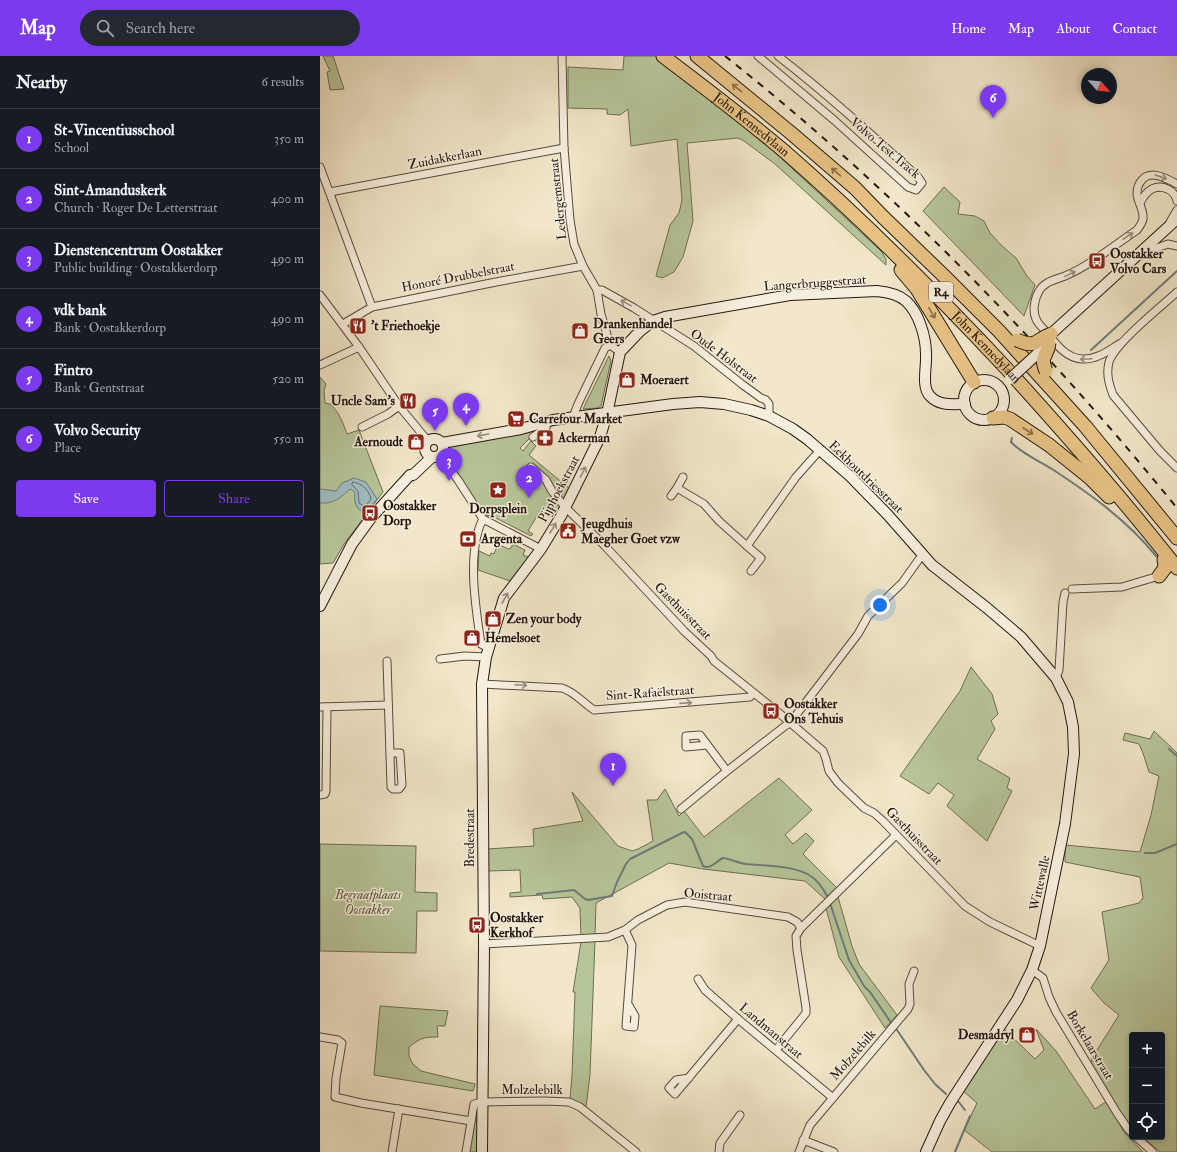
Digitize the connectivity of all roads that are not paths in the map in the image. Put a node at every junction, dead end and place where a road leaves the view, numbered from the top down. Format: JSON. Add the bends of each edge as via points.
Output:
{"nodes":[{"id":1,"x":562,"y":56,"type":"edge"},
{"id":2,"x":663,"y":56,"type":"edge"},
{"id":3,"x":673,"y":56,"type":"edge"},
{"id":4,"x":697,"y":56,"type":"edge"},
{"id":5,"x":758,"y":56,"type":"edge"},
{"id":6,"x":778,"y":56,"type":"edge"},
{"id":7,"x":707,"y":89,"type":"junction"},
{"id":8,"x":564,"y":148,"type":"junction"},
{"id":9,"x":320,"y":167,"type":"edge"},
{"id":10,"x":1177,"y":184,"type":"edge"},
{"id":11,"x":855,"y":188,"type":"junction"},
{"id":12,"x":330,"y":192,"type":"junction"},
{"id":13,"x":1177,"y":201,"type":"edge"},
{"id":14,"x":1140,"y":203,"type":"junction"},
{"id":15,"x":1177,"y":210,"type":"edge"},
{"id":16,"x":1177,"y":219,"type":"edge"},
{"id":17,"x":1177,"y":226,"type":"edge"},
{"id":18,"x":1164,"y":230,"type":"junction"},
{"id":19,"x":1177,"y":246,"type":"edge"},
{"id":20,"x":1151,"y":250,"type":"junction"},
{"id":21,"x":583,"y":266,"type":"junction"},
{"id":22,"x":597,"y":290,"type":"junction"},
{"id":23,"x":1177,"y":292,"type":"edge"},
{"id":24,"x":320,"y":295,"type":"edge"},
{"id":25,"x":372,"y":307,"type":"junction"},
{"id":26,"x":653,"y":321,"type":"junction"},
{"id":27,"x":343,"y":324,"type":"junction"},
{"id":28,"x":1052,"y":337,"type":"junction"},
{"id":29,"x":1121,"y":343,"type":"junction"},
{"id":30,"x":610,"y":345,"type":"junction"},
{"id":31,"x":360,"y":347,"type":"junction"},
{"id":32,"x":620,"y":352,"type":"junction"},
{"id":33,"x":320,"y":365,"type":"edge"},
{"id":34,"x":1008,"y":377,"type":"junction"},
{"id":35,"x":974,"y":382,"type":"junction"},
{"id":36,"x":995,"y":382,"type":"junction"},
{"id":37,"x":1002,"y":390,"type":"junction"},
{"id":38,"x":965,"y":404,"type":"junction"},
{"id":39,"x":399,"y":406,"type":"junction"},
{"id":40,"x":607,"y":414,"type":"junction"},
{"id":41,"x":769,"y":416,"type":"junction"},
{"id":42,"x":573,"y":417,"type":"junction"},
{"id":43,"x":993,"y":418,"type":"junction"},
{"id":44,"x":547,"y":422,"type":"junction"},
{"id":45,"x":362,"y":427,"type":"dead end"},
{"id":46,"x":533,"y":437,"type":"dead end"},
{"id":47,"x":428,"y":441,"type":"junction"},
{"id":48,"x":442,"y":443,"type":"junction"},
{"id":49,"x":820,"y":450,"type":"junction"},
{"id":50,"x":433,"y":455,"type":"junction"},
{"id":51,"x":531,"y":467,"type":"dead end"},
{"id":52,"x":1177,"y":468,"type":"edge"},
{"id":53,"x":683,"y":477,"type":"dead end"},
{"id":54,"x":677,"y":488,"type":"junction"},
{"id":55,"x":671,"y":496,"type":"dead end"},
{"id":56,"x":565,"y":507,"type":"junction"},
{"id":57,"x":483,"y":519,"type":"junction"},
{"id":58,"x":1177,"y":530,"type":"edge"},
{"id":59,"x":1177,"y":538,"type":"edge"},
{"id":60,"x":747,"y":546,"type":"junction"},
{"id":61,"x":541,"y":549,"type":"junction"},
{"id":62,"x":922,"y":555,"type":"junction"},
{"id":63,"x":1170,"y":560,"type":"edge"},
{"id":64,"x":1177,"y":568,"type":"edge"},
{"id":65,"x":751,"y":571,"type":"dead end"},
{"id":66,"x":1159,"y":576,"type":"junction"},
{"id":67,"x":1177,"y":576,"type":"edge"},
{"id":68,"x":1072,"y":589,"type":"dead end"},
{"id":69,"x":1065,"y":593,"type":"dead end"},
{"id":70,"x":320,"y":606,"type":"edge"},
{"id":71,"x":487,"y":652,"type":"junction"},
{"id":72,"x":440,"y":659,"type":"dead end"},
{"id":73,"x":387,"y":661,"type":"dead end"},
{"id":74,"x":1056,"y":678,"type":"junction"},
{"id":75,"x":482,"y":684,"type":"junction"},
{"id":76,"x":753,"y":693,"type":"junction"},
{"id":77,"x":388,"y":705,"type":"junction"},
{"id":78,"x":323,"y":707,"type":"edge"},
{"id":79,"x":790,"y":723,"type":"junction"},
{"id":80,"x":708,"y":745,"type":"dead end"},
{"id":81,"x":390,"y":753,"type":"junction"},
{"id":82,"x":323,"y":768,"type":"edge"},
{"id":83,"x":727,"y":771,"type":"junction"},
{"id":84,"x":320,"y":795,"type":"edge"},
{"id":85,"x":681,"y":809,"type":"dead end"},
{"id":86,"x":896,"y":835,"type":"junction"},
{"id":87,"x":801,"y":928,"type":"junction"},
{"id":88,"x":625,"y":930,"type":"junction"},
{"id":89,"x":484,"y":944,"type":"junction"},
{"id":90,"x":1040,"y":946,"type":"junction"},
{"id":91,"x":914,"y":970,"type":"dead end"},
{"id":92,"x":1032,"y":970,"type":"junction"},
{"id":93,"x":698,"y":979,"type":"dead end"},
{"id":94,"x":628,"y":1004,"type":"dead end"},
{"id":95,"x":738,"y":1020,"type":"junction"},
{"id":96,"x":320,"y":1037,"type":"edge"},
{"id":97,"x":776,"y":1050,"type":"junction"},
{"id":98,"x":689,"y":1078,"type":"dead end"},
{"id":99,"x":833,"y":1098,"type":"junction"},
{"id":100,"x":482,"y":1102,"type":"junction"},
{"id":101,"x":399,"y":1109,"type":"junction"},
{"id":102,"x":740,"y":1115,"type":"dead end"},
{"id":103,"x":471,"y":1121,"type":"junction"},
{"id":104,"x":1129,"y":1130,"type":"edge"},
{"id":105,"x":803,"y":1140,"type":"junction"},
{"id":106,"x":1139,"y":1140,"type":"edge"},
{"id":107,"x":392,"y":1152,"type":"edge"},
{"id":108,"x":466,"y":1152,"type":"edge"},
{"id":109,"x":482,"y":1152,"type":"edge"},
{"id":110,"x":636,"y":1152,"type":"edge"},
{"id":111,"x":718,"y":1152,"type":"edge"},
{"id":112,"x":799,"y":1152,"type":"edge"},
{"id":113,"x":834,"y":1152,"type":"edge"},
{"id":114,"x":926,"y":1152,"type":"edge"},
{"id":115,"x":1153,"y":1152,"type":"edge"}],
"edges":[{"from":1,"to":8,"type":"street","name":"Ledergemstraat"},
{"from":2,"to":7,"type":"highway","name":"John Kennedylaan","number":"R4"},
{"from":3,"to":63,"type":"highway","name":"John Kennedylaan","number":"R4","via":[[736,106],[842,198],[953,303],[1070,429],[1128,498]]},
{"from":11,"to":4,"type":"highway","name":"John Kennedylaan","number":"R4","one_way":true},
{"from":5,"to":6,"type":"street","name":"Volvo Test Track","via":[[908,187],[916,190],[922,183],[918,177]]},
{"from":7,"to":35,"type":"highway","one_way":true,"via":[[893,259],[917,289]]},
{"from":7,"to":64,"type":"highway","name":"John Kennedylaan","number":"R4","via":[[801,167],[923,281],[1068,436]]},
{"from":8,"to":12,"type":"street","name":"Zuidakkerlaan"},
{"from":8,"to":21,"type":"street","name":"Ledergemstraat","via":[[570,220],[574,244]]},
{"from":9,"to":12,"type":"street"},
{"from":14,"to":10,"type":"street","one_way":true,"via":[[1137,195],[1138,186],[1145,177],[1157,176]]},
{"from":11,"to":28,"type":"highway","bridge":true,"via":[[885,210],[1018,340],[1032,344],[1038,343],[1044,337]]},
{"from":11,"to":59,"type":"highway","name":"John Kennedylaan","number":"R4","via":[[1055,392]]},
{"from":12,"to":25,"type":"street"},
{"from":13,"to":14,"type":"street","via":[[1172,192],[1160,187],[1147,192]]},
{"from":29,"to":14,"type":"street","one_way":true,"via":[[1092,358],[1073,357],[1061,349],[1037,321],[1034,307],[1039,291],[1047,283],[1076,271],[1137,230],[1142,224],[1143,217]]},
{"from":15,"to":18,"type":"street"},
{"from":16,"to":18,"type":"street"},
{"from":17,"to":20,"type":"street"},
{"from":18,"to":28,"type":"street"},
{"from":19,"to":20,"type":"street","via":[[1168,244]]},
{"from":20,"to":28,"type":"street"},
{"from":21,"to":22,"type":"street","name":"Ledergemstraat"},
{"from":21,"to":25,"type":"street","name":"Honoré Drubbelstraat"},
{"from":26,"to":22,"type":"street","one_way":true,"via":[[602,290]]},
{"from":22,"to":30,"type":"street","name":"Ledergemstraat"},
{"from":23,"to":29,"type":"street"},
{"from":24,"to":27,"type":"street"},
{"from":25,"to":27,"type":"street","name":"Honoré Drubbelstraat"},
{"from":26,"to":32,"type":"street","via":[[640,330]]},
{"from":26,"to":38,"type":"street","name":"Langerbruggestraat","via":[[677,314],[790,295],[889,292],[906,301],[920,323],[925,340],[925,383],[929,395],[941,403]]},
{"from":26,"to":41,"type":"street","name":"Oude Holstraat","via":[[694,346],[766,400],[769,404]]},
{"from":27,"to":31,"type":"street"},
{"from":28,"to":34,"type":"street","bridge":true},
{"from":28,"to":58,"type":"highway","bridge":true,"via":[[1043,358],[1046,371],[1102,434]]},
{"from":29,"to":52,"type":"street","via":[[1111,356],[1107,374],[1113,395]]},
{"from":30,"to":32,"type":"street"},
{"from":30,"to":42,"type":"street","via":[[605,348]]},
{"from":31,"to":33,"type":"street"},
{"from":31,"to":39,"type":"street"},
{"from":32,"to":40,"type":"street","name":"Pijphoekstraat"},
{"from":34,"to":36,"type":"street"},
{"from":34,"to":37,"type":"street"},
{"from":35,"to":36,"type":"street","via":[[984,379]]},
{"from":35,"to":38,"type":"street","via":[[966,392]]},
{"from":36,"to":37,"type":"street"},
{"from":37,"to":43,"type":"street","via":[[1005,403],[998,415]]},
{"from":38,"to":43,"type":"street","via":[[975,418]]},
{"from":39,"to":45,"type":"street"},
{"from":39,"to":47,"type":"street"},
{"from":40,"to":41,"type":"street","name":"Eekhoutdriesstraat","via":[[700,402],[724,404]]},
{"from":40,"to":42,"type":"street","name":"Eekhoutdriesstraat"},
{"from":56,"to":40,"type":"street","name":"Pijphoekstraat","one_way":true,"via":[[600,437]]},
{"from":41,"to":49,"type":"street","name":"Eekhoutdriesstraat","via":[[793,429]]},
{"from":42,"to":44,"type":"street","name":"Eekhoutdriesstraat"},
{"from":43,"to":63,"type":"highway","one_way":true,"via":[[1010,419],[1049,444],[1090,478]]},
{"from":44,"to":46,"type":"street","via":[[546,428]]},
{"from":44,"to":48,"type":"street","name":"Eekhoutdriesstraat","one_way":true},
{"from":47,"to":48,"type":"street","via":[[436,439]]},
{"from":47,"to":50,"type":"street","via":[[425,446]]},
{"from":48,"to":50,"type":"street","via":[[444,450]]},
{"from":49,"to":60,"type":"street","via":[[796,477]]},
{"from":49,"to":62,"type":"street","name":"Eekhoutdriesstraat","via":[[862,488]]},
{"from":50,"to":57,"type":"street","via":[[454,474]]},
{"from":50,"to":70,"type":"street","via":[[410,475],[371,518],[352,544]]},
{"from":51,"to":56,"type":"street","name":"Gasthuisstraat","via":[[546,480]]},
{"from":53,"to":54,"type":"street"},
{"from":54,"to":55,"type":"street"},
{"from":54,"to":60,"type":"street","via":[[704,504],[719,522]]},
{"from":61,"to":56,"type":"street","name":"Pijphoekstraat","one_way":true},
{"from":56,"to":76,"type":"street","name":"Gasthuisstraat","via":[[714,661]]},
{"from":57,"to":61,"type":"street"},
{"from":57,"to":71,"type":"street","via":[[475,549],[475,602],[480,644]]},
{"from":60,"to":65,"type":"street","via":[[761,558]]},
{"from":71,"to":61,"type":"street","name":"Pijphoekstraat","one_way":true,"via":[[504,598]]},
{"from":62,"to":74,"type":"street","name":"Eekhoutdriesstraat","via":[[1020,635]]},
{"from":62,"to":79,"type":"street","via":[[902,583],[868,616],[858,634]]},
{"from":63,"to":66,"type":"highway"},
{"from":63,"to":67,"type":"highway"},
{"from":66,"to":67,"type":"highway"},
{"from":66,"to":68,"type":"street","via":[[1122,587]]},
{"from":69,"to":74,"type":"street","via":[[1062,602],[1059,670]]},
{"from":71,"to":72,"type":"street"},
{"from":71,"to":75,"type":"street","name":"Bredestraat"},
{"from":73,"to":77,"type":"street"},
{"from":74,"to":90,"type":"street","name":"Wittewalle","via":[[1068,702],[1073,727],[1074,754],[1065,824]]},
{"from":75,"to":76,"type":"street","name":"Sint-Rafaëlstraat","one_way":true,"via":[[562,688],[573,692],[594,710],[750,697]]},
{"from":75,"to":89,"type":"street","name":"Bredestraat"},
{"from":76,"to":79,"type":"street","name":"Gasthuisstraat"},
{"from":77,"to":78,"type":"street"},
{"from":77,"to":81,"type":"street"},
{"from":78,"to":82,"type":"street"},
{"from":79,"to":83,"type":"street"},
{"from":79,"to":86,"type":"street","name":"Gasthuisstraat","via":[[823,751],[829,771],[838,783]]},
{"from":80,"to":83,"type":"street"},
{"from":81,"to":81,"type":"street","via":[[391,787],[399,789],[402,785],[400,753]]},
{"from":82,"to":84,"type":"street","via":[[326,791]]},
{"from":83,"to":85,"type":"street"},
{"from":86,"to":87,"type":"street"},
{"from":86,"to":90,"type":"street","name":"Gasthuisstraat","via":[[965,906],[990,922]]},
{"from":87,"to":88,"type":"street","name":"Ooistraat","via":[[788,917],[686,902],[667,905]]},
{"from":87,"to":97,"type":"street","via":[[796,936],[806,1013]]},
{"from":88,"to":89,"type":"street","name":"Ooistraat","via":[[608,937]]},
{"from":88,"to":94,"type":"street","via":[[632,945]]},
{"from":89,"to":100,"type":"street","name":"Bredestraat"},
{"from":90,"to":92,"type":"street","name":"Wittewalle"},
{"from":91,"to":99,"type":"street","name":"Molzelebilk","via":[[909,984],[908,1009]]},
{"from":92,"to":104,"type":"street","name":"Borkelaarstraat","via":[[1043,978],[1056,1012]]},
{"from":92,"to":114,"type":"street","name":"Wittewalle","via":[[1017,1000],[940,1121]]},
{"from":93,"to":95,"type":"street","name":"Landmanstraat","via":[[705,990]]},
{"from":95,"to":97,"type":"street","name":"Landmanstraat"},
{"from":95,"to":98,"type":"street"},
{"from":96,"to":101,"type":"street","via":[[338,1040],[342,1044],[334,1097]]},
{"from":97,"to":99,"type":"street","name":"Landmanstraat"},
{"from":99,"to":105,"type":"street","name":"Molzelebilk","via":[[810,1125]]},
{"from":100,"to":103,"type":"street","via":[[474,1104]]},
{"from":100,"to":109,"type":"street","name":"Bredestraat"},
{"from":100,"to":110,"type":"street","name":"Molzelebilk","via":[[569,1102],[580,1107]]},
{"from":101,"to":103,"type":"street"},
{"from":101,"to":107,"type":"street"},
{"from":102,"to":111,"type":"street","via":[[720,1143]]},
{"from":103,"to":108,"type":"street"},
{"from":105,"to":112,"type":"street","name":"Molzelebilk"},
{"from":105,"to":113,"type":"street"},
{"from":106,"to":115,"type":"street"}]}
